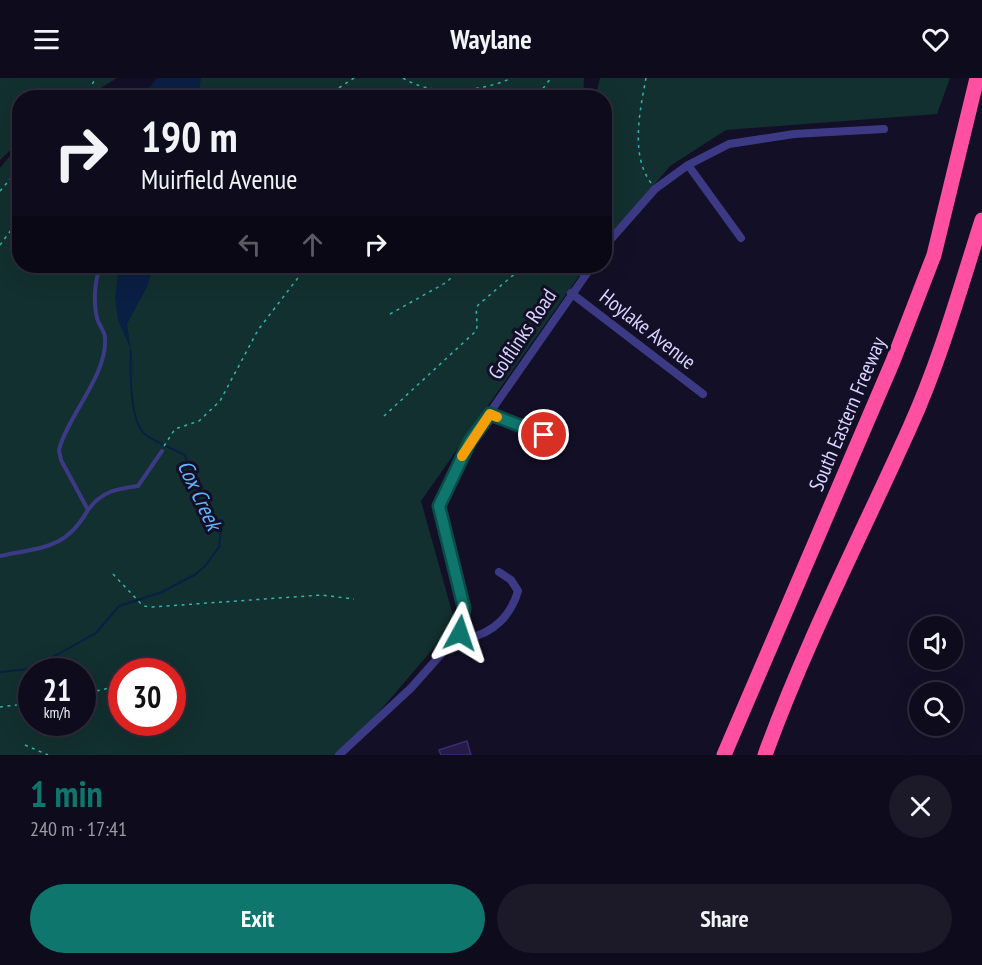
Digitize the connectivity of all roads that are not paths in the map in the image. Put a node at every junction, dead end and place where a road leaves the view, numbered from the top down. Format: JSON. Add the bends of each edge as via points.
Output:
{"nodes":[{"id":1,"x":977,"y":78,"type":"edge"},
{"id":2,"x":884,"y":129,"type":"dead end"},
{"id":3,"x":688,"y":165,"type":"junction"},
{"id":4,"x":982,"y":220,"type":"edge"},
{"id":5,"x":612,"y":238,"type":"edge"},
{"id":6,"x":741,"y":238,"type":"dead end"},
{"id":7,"x":99,"y":273,"type":"edge"},
{"id":8,"x":581,"y":273,"type":"edge"},
{"id":9,"x":588,"y":273,"type":"edge"},
{"id":10,"x":583,"y":280,"type":"junction"},
{"id":11,"x":571,"y":293,"type":"junction"},
{"id":12,"x":703,"y":394,"type":"dead end"},
{"id":13,"x":490,"y":414,"type":"junction"},
{"id":14,"x":565,"y":440,"type":"dead end"},
{"id":15,"x":162,"y":450,"type":"dead end"},
{"id":16,"x":88,"y":510,"type":"junction"},
{"id":17,"x":0,"y":556,"type":"edge"},
{"id":18,"x":499,"y":572,"type":"dead end"},
{"id":19,"x":460,"y":633,"type":"junction"},
{"id":20,"x":339,"y":755,"type":"edge"},
{"id":21,"x":724,"y":755,"type":"edge"},
{"id":22,"x":765,"y":755,"type":"edge"}],
"edges":[{"from":1,"to":21,"type":"highway","name":"South Eastern Freeway","via":[[934,255]]},
{"from":2,"to":3,"type":"street","via":[[794,134],[729,144]]},
{"from":3,"to":5,"type":"street","via":[[655,189]]},
{"from":3,"to":6,"type":"street"},
{"from":4,"to":22,"type":"highway","via":[[912,424],[832,591]]},
{"from":7,"to":16,"type":"lane","via":[[97,318],[105,338],[102,352],[96,376],[59,450]]},
{"from":8,"to":10,"type":"lane"},
{"from":9,"to":10,"type":"street","name":"Golflinks Road"},
{"from":10,"to":11,"type":"street","name":"Golflinks Road"},
{"from":11,"to":12,"type":"street","name":"Hoylake Avenue"},
{"from":11,"to":13,"type":"street","name":"Golflinks Road"},
{"from":13,"to":14,"type":"street"},
{"from":13,"to":19,"type":"street","name":"Golflinks Road","via":[[470,441],[439,506],[464,608]]},
{"from":15,"to":16,"type":"lane","via":[[138,486],[98,496]]},
{"from":16,"to":17,"type":"lane","via":[[66,539]]},
{"from":18,"to":19,"type":"street","via":[[518,591],[514,605],[500,624],[478,636],[468,638]]},
{"from":19,"to":20,"type":"street","via":[[411,688]]}]}
